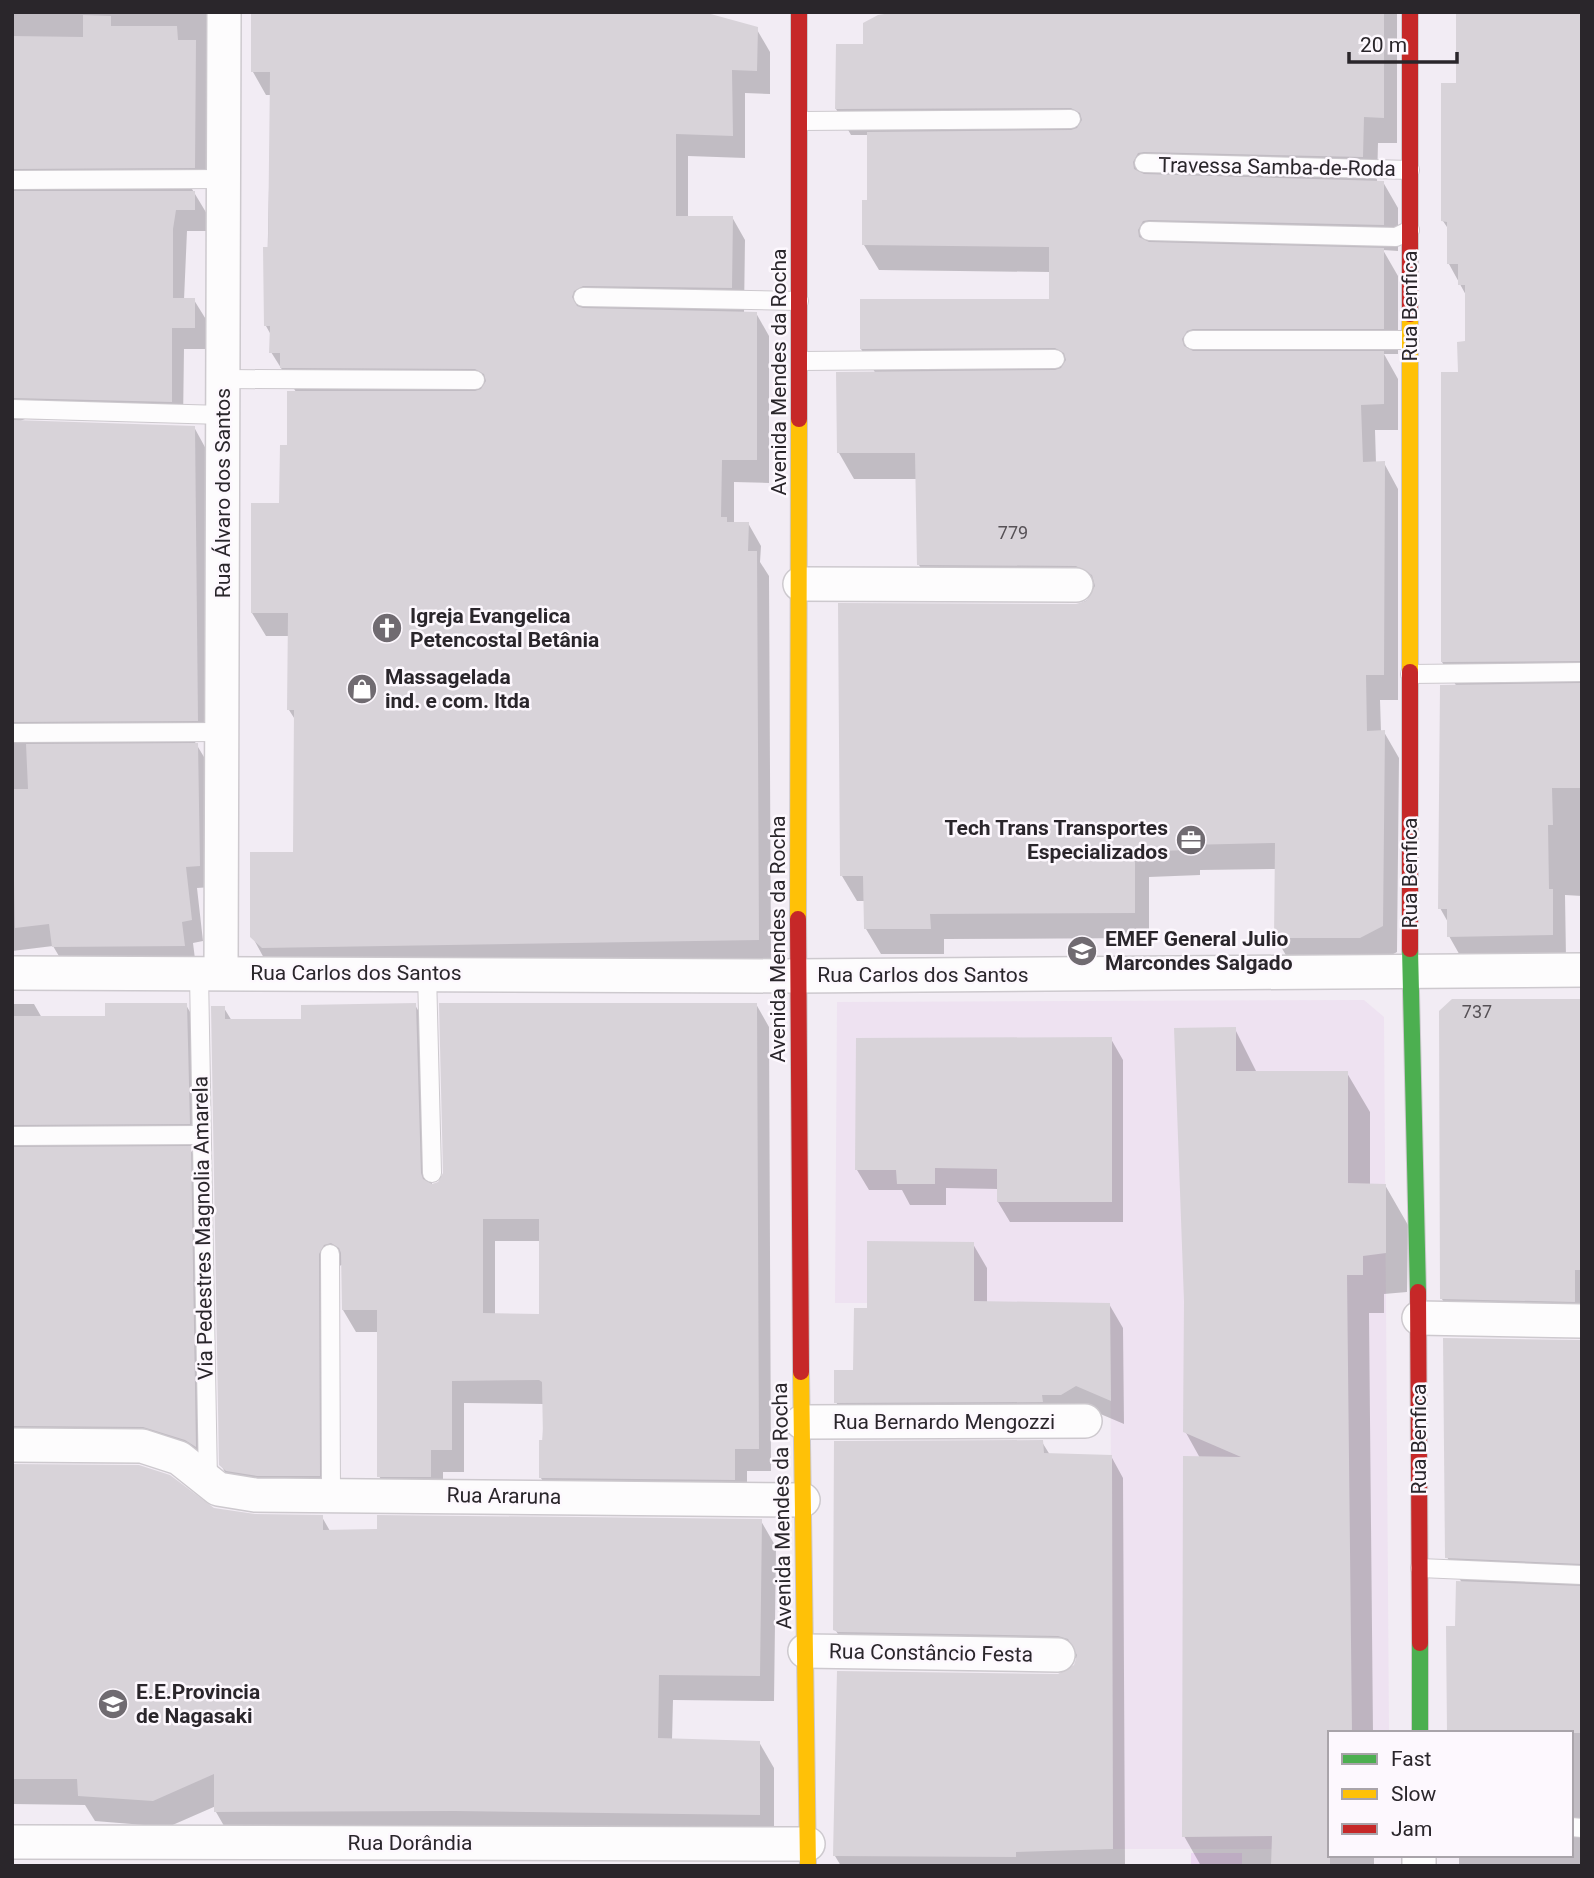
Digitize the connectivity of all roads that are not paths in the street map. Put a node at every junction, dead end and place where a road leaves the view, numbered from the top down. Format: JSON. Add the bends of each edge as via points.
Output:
{"nodes":[{"id":1,"x":224,"y":12,"type":"edge"},
{"id":2,"x":799,"y":12,"type":"edge"},
{"id":3,"x":1410,"y":12,"type":"edge"},
{"id":4,"x":1071,"y":119,"type":"dead end"},
{"id":5,"x":800,"y":121,"type":"junction"},
{"id":6,"x":1144,"y":163,"type":"dead end"},
{"id":7,"x":1410,"y":170,"type":"junction"},
{"id":8,"x":224,"y":179,"type":"junction"},
{"id":9,"x":12,"y":180,"type":"edge"},
{"id":10,"x":1410,"y":230,"type":"junction"},
{"id":11,"x":1149,"y":231,"type":"dead end"},
{"id":12,"x":583,"y":297,"type":"dead end"},
{"id":13,"x":799,"y":301,"type":"junction"},
{"id":14,"x":1193,"y":340,"type":"dead end"},
{"id":15,"x":1409,"y":340,"type":"junction"},
{"id":16,"x":1055,"y":359,"type":"dead end"},
{"id":17,"x":800,"y":360,"type":"junction"},
{"id":18,"x":223,"y":379,"type":"junction"},
{"id":19,"x":475,"y":380,"type":"dead end"},
{"id":20,"x":12,"y":409,"type":"edge"},
{"id":21,"x":223,"y":415,"type":"junction"},
{"id":22,"x":800,"y":584,"type":"junction"},
{"id":23,"x":1076,"y":585,"type":"dead end"},
{"id":24,"x":1582,"y":672,"type":"edge"},
{"id":25,"x":1410,"y":674,"type":"junction"},
{"id":26,"x":223,"y":732,"type":"junction"},
{"id":27,"x":12,"y":733,"type":"edge"},
{"id":28,"x":1582,"y":970,"type":"edge"},
{"id":29,"x":1410,"y":971,"type":"junction"},
{"id":30,"x":12,"y":973,"type":"edge"},
{"id":31,"x":427,"y":973,"type":"junction"},
{"id":32,"x":210,"y":974,"type":"junction"},
{"id":33,"x":796,"y":976,"type":"junction"},
{"id":34,"x":201,"y":1135,"type":"junction"},
{"id":35,"x":12,"y":1136,"type":"edge"},
{"id":36,"x":432,"y":1173,"type":"dead end"},
{"id":37,"x":330,"y":1254,"type":"dead end"},
{"id":38,"x":1419,"y":1318,"type":"junction"},
{"id":39,"x":1582,"y":1321,"type":"edge"},
{"id":40,"x":802,"y":1422,"type":"junction"},
{"id":41,"x":1085,"y":1422,"type":"dead end"},
{"id":42,"x":12,"y":1445,"type":"edge"},
{"id":43,"x":208,"y":1482,"type":"junction"},
{"id":44,"x":331,"y":1495,"type":"junction"},
{"id":45,"x":803,"y":1500,"type":"junction"},
{"id":46,"x":1420,"y":1568,"type":"junction"},
{"id":47,"x":1582,"y":1575,"type":"edge"},
{"id":48,"x":805,"y":1651,"type":"junction"},
{"id":49,"x":1058,"y":1655,"type":"dead end"},
{"id":50,"x":1420,"y":1731,"type":"edge"},
{"id":51,"x":12,"y":1842,"type":"edge"},
{"id":52,"x":808,"y":1855,"type":"edge"}],
"edges":[{"from":1,"to":8,"type":"street","name":"Rua Álvaro dos Santos"},
{"from":2,"to":5,"type":"street","name":"Avenida Mendes da Rocha"},
{"from":3,"to":7,"type":"street","name":"Rua Benfica"},
{"from":4,"to":5,"type":"lane"},
{"from":5,"to":13,"type":"street","name":"Avenida Mendes da Rocha"},
{"from":6,"to":7,"type":"lane","name":"Travessa Samba-de-Roda"},
{"from":7,"to":10,"type":"street","name":"Rua Benfica"},
{"from":8,"to":9,"type":"lane"},
{"from":8,"to":18,"type":"street","name":"Rua Álvaro dos Santos"},
{"from":10,"to":11,"type":"lane","via":[[1396,237]]},
{"from":10,"to":15,"type":"street","name":"Rua Benfica"},
{"from":12,"to":13,"type":"lane"},
{"from":13,"to":17,"type":"street","name":"Avenida Mendes da Rocha"},
{"from":14,"to":15,"type":"lane"},
{"from":15,"to":25,"type":"street","name":"Rua Benfica"},
{"from":16,"to":17,"type":"lane"},
{"from":17,"to":22,"type":"street","name":"Avenida Mendes da Rocha"},
{"from":18,"to":19,"type":"lane"},
{"from":18,"to":21,"type":"street","name":"Rua Álvaro dos Santos"},
{"from":20,"to":21,"type":"lane"},
{"from":21,"to":26,"type":"street","name":"Rua Álvaro dos Santos"},
{"from":22,"to":23,"type":"street"},
{"from":22,"to":33,"type":"street","name":"Avenida Mendes da Rocha"},
{"from":24,"to":25,"type":"lane"},
{"from":25,"to":29,"type":"street","name":"Rua Benfica"},
{"from":26,"to":27,"type":"lane"},
{"from":26,"to":32,"type":"street","name":"Rua Álvaro dos Santos"},
{"from":28,"to":29,"type":"street","name":"Rua Carlos dos Santos"},
{"from":29,"to":33,"type":"street","name":"Rua Carlos dos Santos"},
{"from":29,"to":38,"type":"street","name":"Rua Benfica"},
{"from":30,"to":32,"type":"street","name":"Rua Carlos dos Santos"},
{"from":31,"to":32,"type":"street","name":"Rua Carlos dos Santos"},
{"from":31,"to":33,"type":"street","name":"Rua Carlos dos Santos"},
{"from":31,"to":36,"type":"lane"},
{"from":32,"to":34,"type":"lane","name":"Via Pedestres Magnolia Amarela"},
{"from":33,"to":40,"type":"street","name":"Avenida Mendes da Rocha"},
{"from":34,"to":35,"type":"lane"},
{"from":34,"to":43,"type":"lane","name":"Via Pedestres Magnolia Amarela"},
{"from":37,"to":44,"type":"lane"},
{"from":38,"to":39,"type":"street"},
{"from":38,"to":46,"type":"street","name":"Rua Benfica"},
{"from":40,"to":41,"type":"street","name":"Rua Bernardo Mengozzi"},
{"from":40,"to":45,"type":"street","name":"Avenida Mendes da Rocha"},
{"from":42,"to":43,"type":"street","via":[[142,1446],[178,1458]]},
{"from":43,"to":44,"type":"street","name":"Rua Araruna","via":[[232,1492]]},
{"from":44,"to":45,"type":"street","name":"Rua Araruna"},
{"from":45,"to":48,"type":"street","name":"Avenida Mendes da Rocha"},
{"from":46,"to":47,"type":"lane"},
{"from":46,"to":50,"type":"street","name":"Rua Benfica"},
{"from":48,"to":49,"type":"street","name":"Rua Constâncio Festa"},
{"from":48,"to":52,"type":"street","name":"Avenida Mendes da Rocha"},
{"from":51,"to":52,"type":"street","name":"Rua Dorândia"}]}
